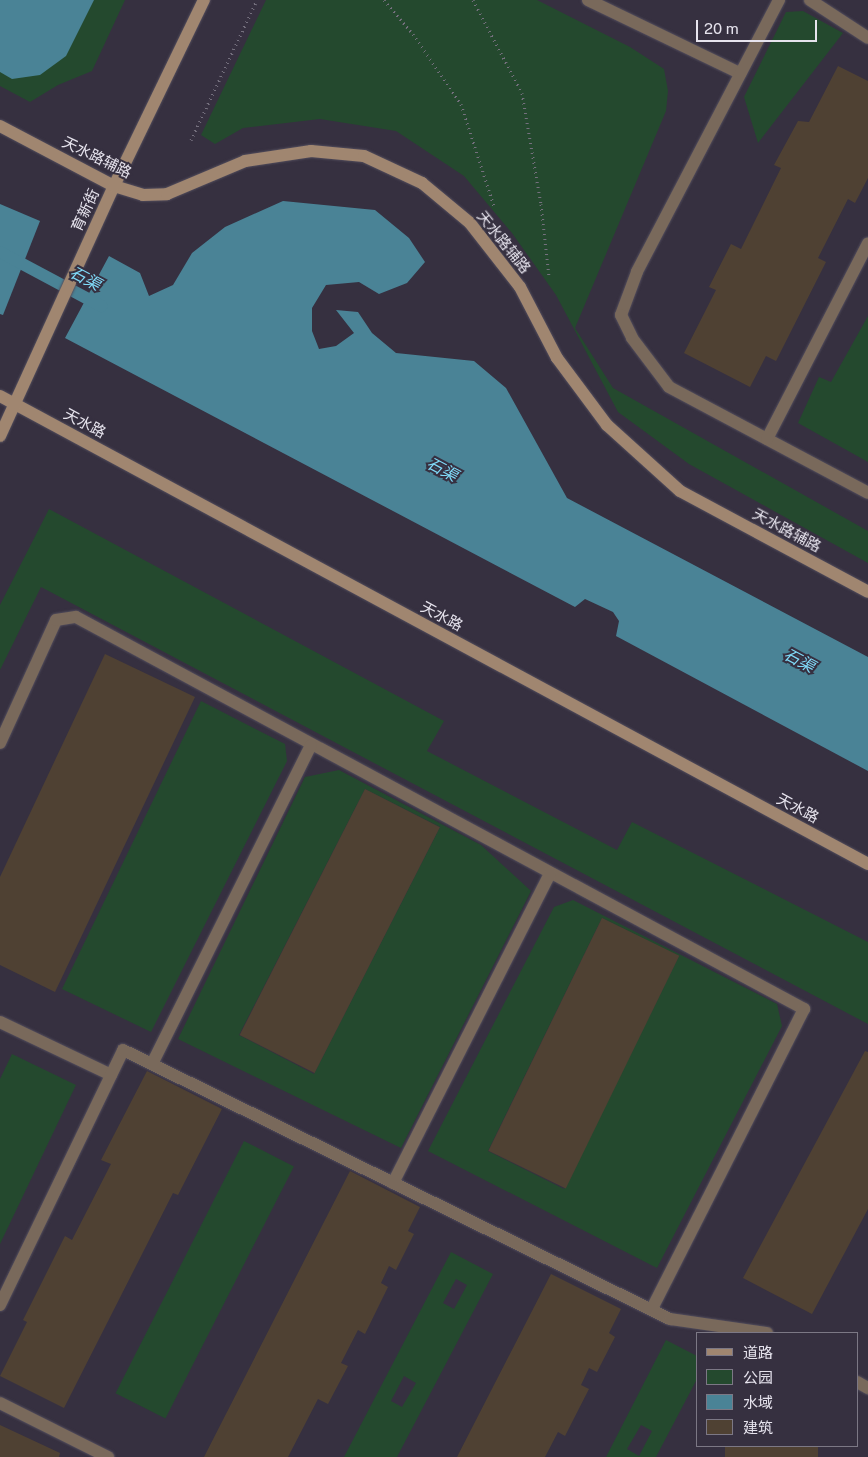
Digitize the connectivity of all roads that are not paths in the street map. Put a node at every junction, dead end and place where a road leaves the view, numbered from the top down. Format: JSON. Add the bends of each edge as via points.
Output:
{"nodes":[{"id":1,"x":204,"y":0,"type":"edge"},
{"id":2,"x":588,"y":0,"type":"edge"},
{"id":3,"x":779,"y":0,"type":"edge"},
{"id":4,"x":810,"y":0,"type":"edge"},
{"id":5,"x":868,"y":38,"type":"edge"},
{"id":6,"x":740,"y":73,"type":"junction"},
{"id":7,"x":0,"y":126,"type":"edge"},
{"id":8,"x":114,"y":186,"type":"junction"},
{"id":9,"x":868,"y":243,"type":"edge"},
{"id":10,"x":0,"y":396,"type":"edge"},
{"id":11,"x":15,"y":404,"type":"junction"},
{"id":12,"x":0,"y":436,"type":"edge"},
{"id":13,"x":767,"y":439,"type":"junction"},
{"id":14,"x":868,"y":493,"type":"edge"},
{"id":15,"x":868,"y":592,"type":"edge"},
{"id":16,"x":0,"y":743,"type":"edge"},
{"id":17,"x":311,"y":745,"type":"junction"},
{"id":18,"x":868,"y":864,"type":"edge"},
{"id":19,"x":550,"y":874,"type":"junction"},
{"id":20,"x":0,"y":1022,"type":"edge"},
{"id":21,"x":152,"y":1064,"type":"junction"},
{"id":22,"x":111,"y":1075,"type":"junction"},
{"id":23,"x":393,"y":1183,"type":"junction"},
{"id":24,"x":0,"y":1305,"type":"edge"},
{"id":25,"x":652,"y":1309,"type":"junction"},
{"id":26,"x":761,"y":1332,"type":"edge"},
{"id":27,"x":0,"y":1403,"type":"edge"},
{"id":28,"x":108,"y":1457,"type":"edge"}],
"edges":[{"from":1,"to":8,"type":"street","name":"育新街"},
{"from":2,"to":6,"type":"lane"},
{"from":3,"to":6,"type":"lane"},
{"from":4,"to":5,"type":"lane"},
{"from":6,"to":13,"type":"lane","via":[[637,272],[621,315],[632,338],[669,387]]},
{"from":7,"to":8,"type":"street","name":"天水路辅路"},
{"from":8,"to":11,"type":"street","name":"育新街"},
{"from":8,"to":15,"type":"street","name":"天水路辅路","via":[[143,195],[167,194],[245,161],[311,151],[364,156],[422,183],[470,223],[520,287],[557,358],[607,424],[680,491]]},
{"from":9,"to":13,"type":"lane"},
{"from":10,"to":11,"type":"street","name":"天水路"},
{"from":11,"to":12,"type":"street","name":"育新街"},
{"from":11,"to":18,"type":"street","name":"天水路"},
{"from":13,"to":14,"type":"lane"},
{"from":16,"to":17,"type":"lane","via":[[56,620],[76,617]]},
{"from":17,"to":19,"type":"lane"},
{"from":17,"to":21,"type":"lane"},
{"from":19,"to":23,"type":"lane"},
{"from":19,"to":25,"type":"lane","via":[[804,1008]]},
{"from":20,"to":22,"type":"lane"},
{"from":21,"to":22,"type":"lane","via":[[123,1050]]},
{"from":21,"to":23,"type":"lane"},
{"from":22,"to":24,"type":"lane"},
{"from":23,"to":25,"type":"lane"},
{"from":25,"to":26,"type":"lane","via":[[670,1318]]},
{"from":27,"to":28,"type":"lane"}]}
